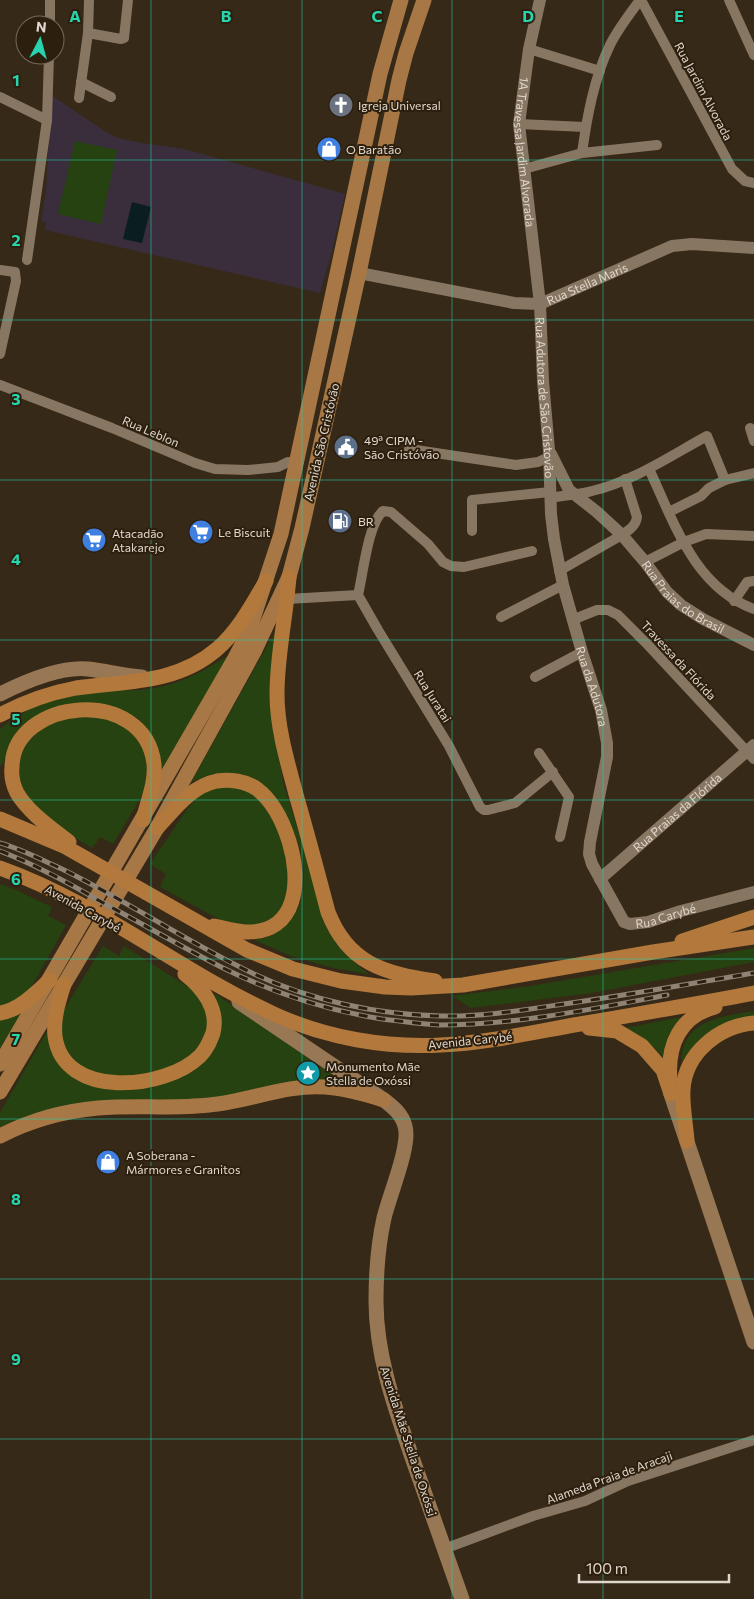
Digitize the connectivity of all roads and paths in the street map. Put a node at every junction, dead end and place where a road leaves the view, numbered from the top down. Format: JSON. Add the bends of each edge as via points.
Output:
{"nodes":[{"id":1,"x":50,"y":0,"type":"edge"},
{"id":2,"x":89,"y":0,"type":"edge"},
{"id":3,"x":128,"y":0,"type":"edge"},
{"id":4,"x":401,"y":0,"type":"edge"},
{"id":5,"x":424,"y":0,"type":"edge"},
{"id":6,"x":540,"y":0,"type":"edge"},
{"id":7,"x":640,"y":0,"type":"edge"},
{"id":8,"x":729,"y":0,"type":"edge"},
{"id":9,"x":50,"y":15,"type":"edge"},
{"id":10,"x":88,"y":33,"type":"junction"},
{"id":11,"x":529,"y":49,"type":"junction"},
{"id":12,"x":754,"y":55,"type":"edge"},
{"id":13,"x":49,"y":65,"type":"edge"},
{"id":14,"x":600,"y":71,"type":"junction"},
{"id":15,"x":81,"y":82,"type":"junction"},
{"id":16,"x":0,"y":97,"type":"edge"},
{"id":17,"x":110,"y":97,"type":"dead end"},
{"id":18,"x":79,"y":98,"type":"dead end"},
{"id":19,"x":47,"y":120,"type":"junction"},
{"id":20,"x":519,"y":124,"type":"junction"},
{"id":21,"x":585,"y":127,"type":"junction"},
{"id":22,"x":657,"y":145,"type":"dead end"},
{"id":23,"x":582,"y":153,"type":"junction"},
{"id":24,"x":524,"y":169,"type":"junction"},
{"id":25,"x":754,"y":183,"type":"edge"},
{"id":26,"x":754,"y":248,"type":"edge"},
{"id":27,"x":27,"y":260,"type":"dead end"},
{"id":28,"x":4,"y":270,"type":"edge"},
{"id":29,"x":359,"y":273,"type":"junction"},
{"id":30,"x":540,"y":304,"type":"junction"},
{"id":31,"x":0,"y":354,"type":"edge"},
{"id":32,"x":0,"y":384,"type":"edge"},
{"id":33,"x":750,"y":428,"type":"dead end"},
{"id":34,"x":754,"y":442,"type":"edge"},
{"id":35,"x":409,"y":449,"type":"dead end"},
{"id":36,"x":549,"y":453,"type":"junction"},
{"id":37,"x":296,"y":463,"type":"junction"},
{"id":38,"x":649,"y":469,"type":"junction"},
{"id":39,"x":754,"y":474,"type":"edge"},
{"id":40,"x":625,"y":479,"type":"junction"},
{"id":41,"x":725,"y":480,"type":"junction"},
{"id":42,"x":573,"y":493,"type":"junction"},
{"id":43,"x":550,"y":495,"type":"junction"},
{"id":44,"x":669,"y":512,"type":"junction"},
{"id":45,"x":472,"y":531,"type":"dead end"},
{"id":46,"x":622,"y":535,"type":"junction"},
{"id":47,"x":754,"y":536,"type":"edge"},
{"id":48,"x":684,"y":542,"type":"junction"},
{"id":49,"x":532,"y":551,"type":"dead end"},
{"id":50,"x":645,"y":562,"type":"junction"},
{"id":51,"x":559,"y":571,"type":"junction"},
{"id":52,"x":289,"y":577,"type":"junction"},
{"id":53,"x":266,"y":581,"type":"junction"},
{"id":54,"x":754,"y":581,"type":"edge"},
{"id":55,"x":563,"y":584,"type":"junction"},
{"id":56,"x":358,"y":596,"type":"junction"},
{"id":57,"x":288,"y":599,"type":"junction"},
{"id":58,"x":734,"y":601,"type":"junction"},
{"id":59,"x":754,"y":609,"type":"edge"},
{"id":60,"x":501,"y":617,"type":"dead end"},
{"id":61,"x":572,"y":620,"type":"junction"},
{"id":62,"x":754,"y":645,"type":"edge"},
{"id":63,"x":582,"y":652,"type":"junction"},
{"id":64,"x":535,"y":676,"type":"dead end"},
{"id":65,"x":159,"y":678,"type":"junction"},
{"id":66,"x":0,"y":694,"type":"edge"},
{"id":67,"x":0,"y":715,"type":"edge"},
{"id":68,"x":752,"y":752,"type":"edge"},
{"id":69,"x":540,"y":753,"type":"dead end"},
{"id":70,"x":553,"y":772,"type":"junction"},
{"id":71,"x":0,"y":819,"type":"edge"},
{"id":72,"x":142,"y":820,"type":"junction"},
{"id":73,"x":157,"y":828,"type":"junction"},
{"id":74,"x":560,"y":837,"type":"dead end"},
{"id":75,"x":96,"y":863,"type":"junction"},
{"id":76,"x":4,"y":871,"type":"edge"},
{"id":77,"x":600,"y":879,"type":"junction"},
{"id":78,"x":754,"y":892,"type":"edge"},
{"id":79,"x":754,"y":916,"type":"edge"},
{"id":80,"x":197,"y":922,"type":"junction"},
{"id":81,"x":754,"y":937,"type":"edge"},
{"id":82,"x":82,"y":940,"type":"junction"},
{"id":83,"x":147,"y":944,"type":"junction"},
{"id":84,"x":653,"y":952,"type":"junction"},
{"id":85,"x":194,"y":972,"type":"junction"},
{"id":86,"x":57,"y":982,"type":"junction"},
{"id":87,"x":463,"y":985,"type":"junction"},
{"id":88,"x":754,"y":994,"type":"edge"},
{"id":89,"x":754,"y":1001,"type":"edge"},
{"id":90,"x":0,"y":1013,"type":"edge"},
{"id":91,"x":754,"y":1023,"type":"edge"},
{"id":92,"x":530,"y":1033,"type":"junction"},
{"id":93,"x":0,"y":1064,"type":"edge"},
{"id":94,"x":0,"y":1092,"type":"edge"},
{"id":95,"x":677,"y":1095,"type":"junction"},
{"id":96,"x":384,"y":1100,"type":"junction"},
{"id":97,"x":0,"y":1136,"type":"edge"},
{"id":98,"x":687,"y":1141,"type":"joint"},
{"id":99,"x":754,"y":1342,"type":"edge"},
{"id":100,"x":754,"y":1440,"type":"edge"},
{"id":101,"x":444,"y":1549,"type":"junction"},
{"id":102,"x":462,"y":1599,"type":"edge"}],
"edges":[{"from":1,"to":9,"type":"street"},
{"from":2,"to":10,"type":"street"},
{"from":3,"to":10,"type":"street","via":[[124,38]]},
{"from":4,"to":37,"type":"main road","name":"Avenida São Cristóvão","via":[[380,74]]},
{"from":5,"to":29,"type":"main road","name":"Avenida São Cristóvão","via":[[399,80]]},
{"from":6,"to":11,"type":"street","name":"1A Travessa Jardim Alvorada"},
{"from":7,"to":14,"type":"street","via":[[610,45]]},
{"from":7,"to":25,"type":"street","name":"Rua Jardim Alvorada","via":[[725,157],[739,177]]},
{"from":8,"to":12,"type":"street"},
{"from":10,"to":15,"type":"street"},
{"from":11,"to":14,"type":"street"},
{"from":11,"to":20,"type":"street","name":"1A Travessa Jardim Alvorada"},
{"from":13,"to":19,"type":"street"},
{"from":14,"to":21,"type":"street"},
{"from":15,"to":17,"type":"street"},
{"from":15,"to":18,"type":"street"},
{"from":16,"to":19,"type":"street"},
{"from":19,"to":27,"type":"street"},
{"from":20,"to":21,"type":"street"},
{"from":20,"to":24,"type":"street","name":"1A Travessa Jardim Alvorada"},
{"from":21,"to":23,"type":"street"},
{"from":22,"to":23,"type":"street"},
{"from":23,"to":24,"type":"street"},
{"from":24,"to":30,"type":"street","name":"1A Travessa Jardim Alvorada"},
{"from":26,"to":30,"type":"street","name":"Rua Stella Maris","via":[[672,246]]},
{"from":28,"to":31,"type":"street","via":[[14,272],[16,281]]},
{"from":29,"to":30,"type":"street","name":"Rua Stella Maris","via":[[514,303]]},
{"from":29,"to":52,"type":"main road","name":"Avenida São Cristóvão"},
{"from":30,"to":36,"type":"street","name":"Rua Adutora de São Cristovão"},
{"from":32,"to":37,"type":"street","name":"Rua Leblon","via":[[195,464],[223,470],[248,470]]},
{"from":33,"to":34,"type":"street"},
{"from":35,"to":36,"type":"street","via":[[516,466],[538,462]]},
{"from":36,"to":42,"type":"street","name":"Rua Praias do Brasil"},
{"from":36,"to":43,"type":"street","name":"Rua Adutora de São Cristovão"},
{"from":37,"to":53,"type":"main road","name":"Avenida São Cristóvão","via":[[281,534]]},
{"from":38,"to":40,"type":"street"},
{"from":38,"to":41,"type":"street","via":[[707,436]]},
{"from":38,"to":44,"type":"street"},
{"from":39,"to":41,"type":"street"},
{"from":40,"to":42,"type":"street","via":[[593,491]]},
{"from":40,"to":46,"type":"street","via":[[637,520],[632,529]]},
{"from":41,"to":44,"type":"street"},
{"from":42,"to":43,"type":"street"},
{"from":42,"to":46,"type":"street","name":"Rua Praias do Brasil"},
{"from":43,"to":45,"type":"street","via":[[472,500]]},
{"from":43,"to":51,"type":"street","name":"Rua da Adutora"},
{"from":44,"to":48,"type":"street"},
{"from":46,"to":50,"type":"street","name":"Rua Praias do Brasil"},
{"from":46,"to":51,"type":"street"},
{"from":47,"to":48,"type":"street","via":[[706,534]]},
{"from":48,"to":50,"type":"street"},
{"from":48,"to":58,"type":"street","via":[[699,568]]},
{"from":49,"to":56,"type":"street","via":[[464,567],[451,566],[391,512],[383,511],[376,518]]},
{"from":50,"to":62,"type":"street","name":"Rua Praias do Brasil","via":[[681,605]]},
{"from":51,"to":55,"type":"street","name":"Rua da Adutora"},
{"from":52,"to":57,"type":"highway"},
{"from":52,"to":73,"type":"main road","name":"Avenida São Cristóvão","via":[[254,652]]},
{"from":53,"to":65,"type":"highway","via":[[247,612],[218,648],[189,668]]},
{"from":53,"to":72,"type":"main road","name":"Avenida São Cristóvão","via":[[236,658]]},
{"from":54,"to":58,"type":"street","via":[[747,582]]},
{"from":55,"to":60,"type":"street"},
{"from":55,"to":61,"type":"street","name":"Rua da Adutora"},
{"from":56,"to":57,"type":"street"},
{"from":56,"to":70,"type":"street","name":"Rua Juratai","via":[[449,746],[476,802],[484,810],[515,803]]},
{"from":57,"to":87,"type":"highway","via":[[278,674],[279,720],[291,776],[334,925],[352,951],[366,962],[399,975]]},
{"from":58,"to":59,"type":"street"},
{"from":61,"to":63,"type":"street","name":"Rua da Adutora"},
{"from":61,"to":68,"type":"street","name":"Travessa da Flórida","via":[[597,610],[608,610],[618,615]]},
{"from":63,"to":64,"type":"street"},
{"from":63,"to":77,"type":"street","name":"Rua da Adutora","via":[[601,710],[607,743],[589,854]]},
{"from":65,"to":66,"type":"main road","via":[[76,669],[36,678]]},
{"from":65,"to":67,"type":"highway","via":[[66,691],[27,702]]},
{"from":68,"to":77,"type":"street","name":"Rua Praias da Flórida"},
{"from":69,"to":70,"type":"street"},
{"from":70,"to":74,"type":"street","via":[[569,797]]},
{"from":71,"to":75,"type":"highway"},
{"from":72,"to":75,"type":"highway","via":[[154,766],[148,744],[135,726],[113,713],[86,710],[57,715],[25,732],[12,762],[11,774],[17,793],[45,823]]},
{"from":72,"to":82,"type":"main road","name":"Avenida São Cristóvão"},
{"from":73,"to":80,"type":"highway","via":[[193,792],[226,780],[257,789],[274,808],[286,832],[294,863],[295,888],[293,901],[281,919],[258,931],[244,932]]},
{"from":73,"to":82,"type":"main road","name":"Avenida São Cristóvão"},
{"from":75,"to":80,"type":"highway"},
{"from":76,"to":83,"type":"highway","name":"Avenida Carybé","via":[[86,908]]},
{"from":77,"to":78,"type":"street","name":"Rua Carybé","via":[[624,922],[630,924],[648,922]]},
{"from":79,"to":84,"type":"highway"},
{"from":80,"to":87,"type":"highway","via":[[261,956],[317,976],[385,987]]},
{"from":81,"to":84,"type":"highway"},
{"from":82,"to":86,"type":"main road"},
{"from":83,"to":85,"type":"highway","name":"Avenida Carybé"},
{"from":83,"to":86,"type":"highway","via":[[200,988],[214,1017],[214,1028],[206,1049],[190,1065],[178,1071],[128,1083],[100,1081],[75,1070],[58,1048],[55,1036]]},
{"from":84,"to":87,"type":"highway"},
{"from":85,"to":92,"type":"highway","name":"Avenida Carybé","via":[[278,1016],[324,1033],[350,1038],[400,1045],[440,1046]]},
{"from":85,"to":96,"type":"main road","name":"Avenida Mãe Stella de Oxóssi"},
{"from":86,"to":90,"type":"highway","via":[[19,1006]]},
{"from":86,"to":93,"type":"main road"},
{"from":86,"to":94,"type":"main road"},
{"from":88,"to":92,"type":"highway","name":"Avenida Carybé"},
{"from":89,"to":95,"type":"highway","via":[[701,1011],[681,1029],[674,1041],[669,1065]]},
{"from":91,"to":95,"type":"highway","via":[[732,1028],[707,1043],[691,1062]]},
{"from":92,"to":95,"type":"highway","via":[[585,1028],[617,1031],[651,1055]]},
{"from":95,"to":98,"type":"highway"},
{"from":96,"to":97,"type":"main road","via":[[343,1089],[306,1087],[211,1105],[97,1108],[50,1118]]},
{"from":96,"to":101,"type":"main road","name":"Avenida Mãe Stella de Oxóssi","via":[[401,1117],[406,1136],[384,1218],[376,1302],[378,1332],[397,1414]]},
{"from":98,"to":99,"type":"main road"},
{"from":100,"to":101,"type":"street","name":"Alameda Praia de Aracaji"},
{"from":101,"to":102,"type":"main road","name":"Avenida Mãe Stella de Oxóssi"}]}
